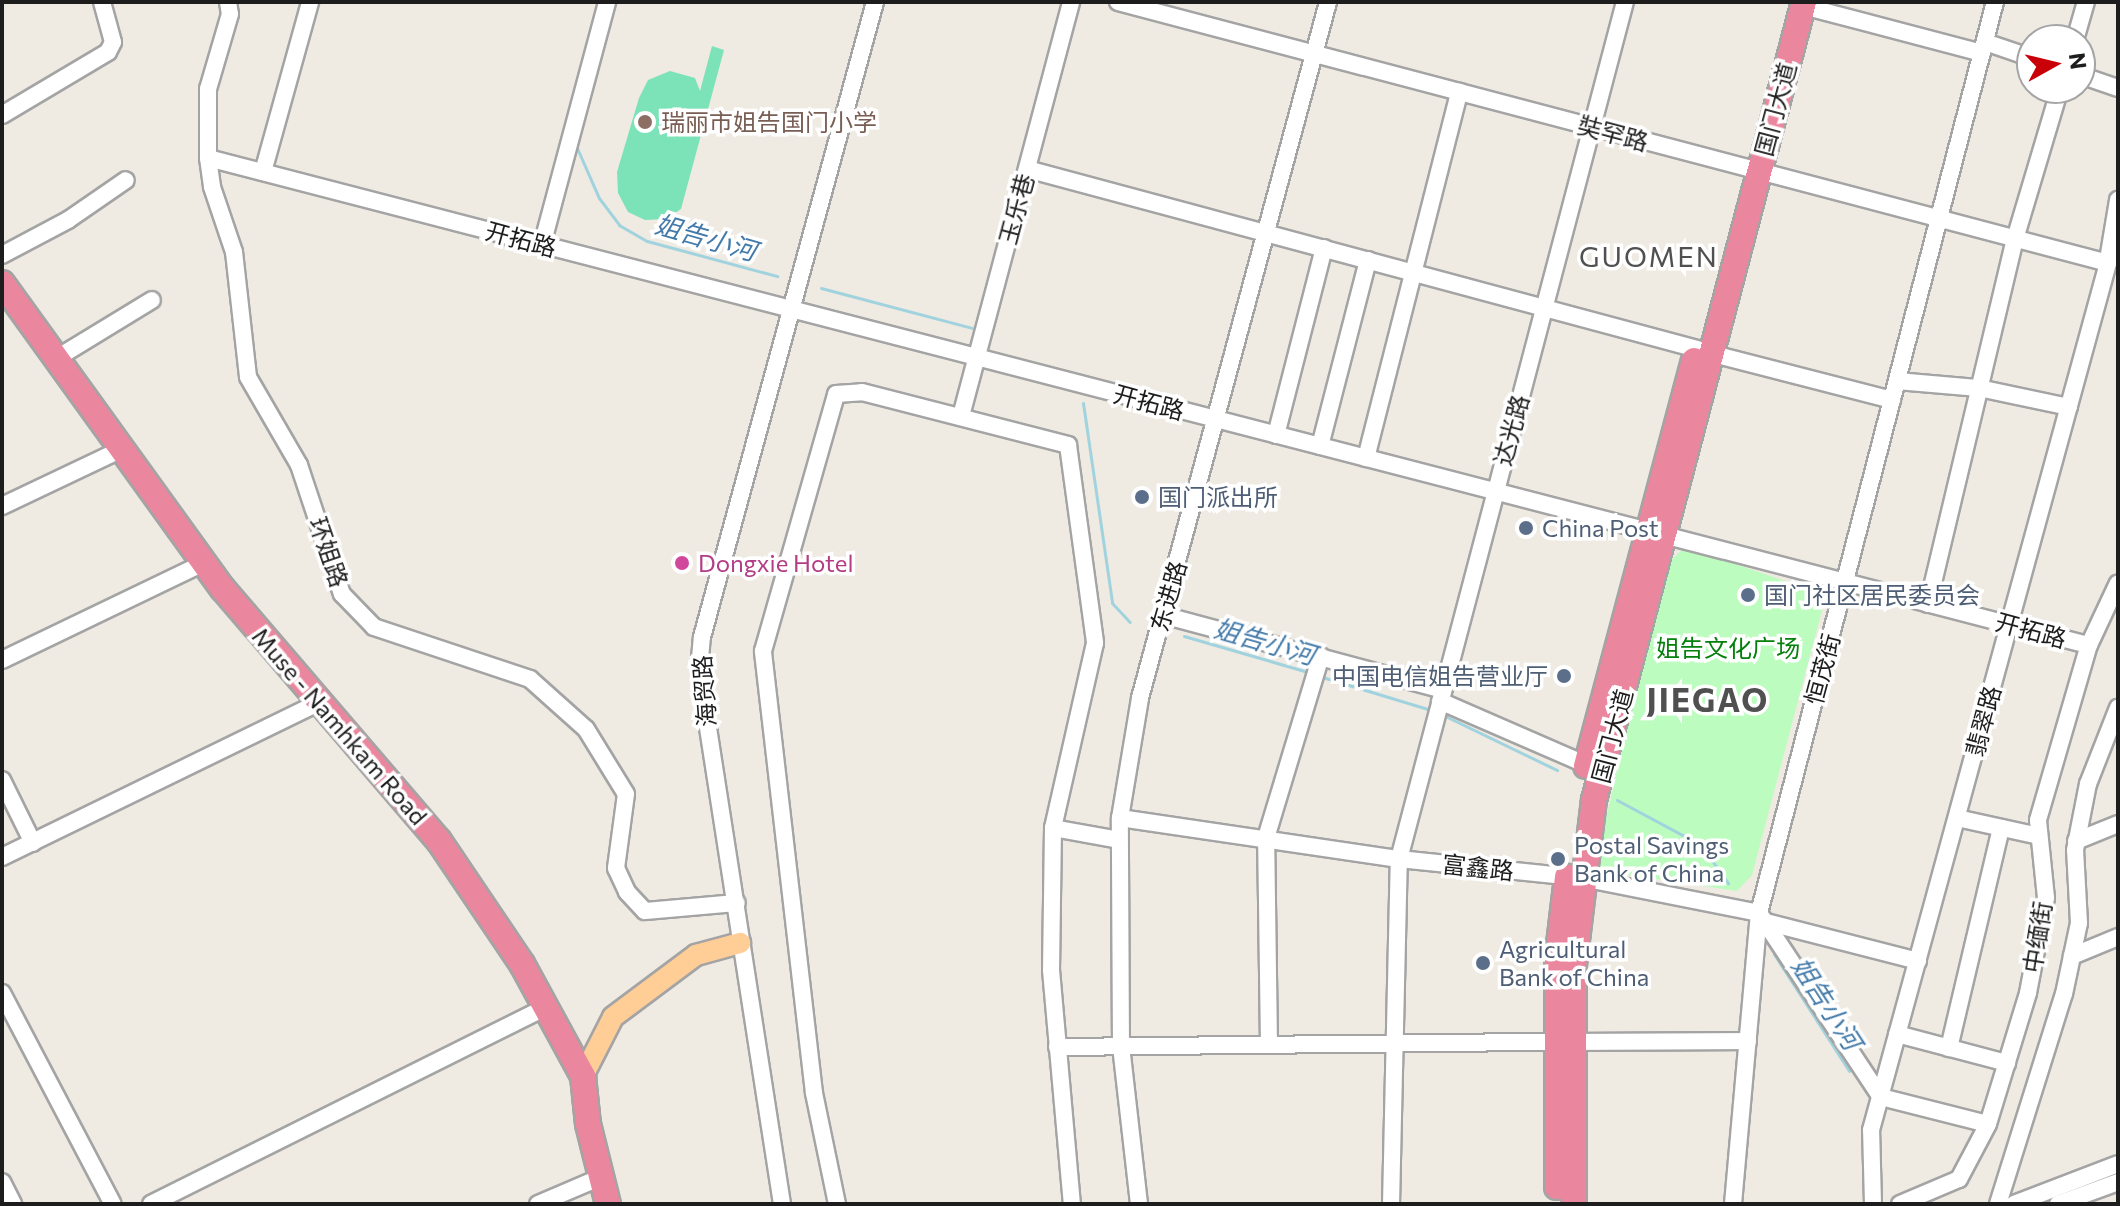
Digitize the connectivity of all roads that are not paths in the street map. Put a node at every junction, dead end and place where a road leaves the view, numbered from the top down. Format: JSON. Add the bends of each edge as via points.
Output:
{"nodes":[{"id":1,"x":102,"y":2,"type":"edge"},
{"id":2,"x":228,"y":2,"type":"edge"},
{"id":3,"x":310,"y":2,"type":"edge"},
{"id":4,"x":607,"y":2,"type":"edge"},
{"id":5,"x":875,"y":2,"type":"edge"},
{"id":6,"x":1071,"y":2,"type":"edge"},
{"id":7,"x":1118,"y":2,"type":"edge"},
{"id":8,"x":1328,"y":2,"type":"edge"},
{"id":9,"x":1625,"y":2,"type":"edge"},
{"id":10,"x":1995,"y":2,"type":"edge"},
{"id":11,"x":2086,"y":2,"type":"edge"},
{"id":12,"x":1798,"y":3,"type":"edge"},
{"id":13,"x":2080,"y":24,"type":"edge"},
{"id":14,"x":1983,"y":48,"type":"junction"},
{"id":15,"x":1316,"y":54,"type":"junction"},
{"id":16,"x":2016,"y":55,"type":"edge"},
{"id":17,"x":2096,"y":80,"type":"edge"},
{"id":18,"x":2118,"y":88,"type":"edge"},
{"id":19,"x":1459,"y":92,"type":"junction"},
{"id":20,"x":2055,"y":104,"type":"edge"},
{"id":21,"x":2,"y":115,"type":"edge"},
{"id":22,"x":1592,"y":127,"type":"junction"},
{"id":23,"x":208,"y":158,"type":"junction"},
{"id":24,"x":1027,"y":169,"type":"junction"},
{"id":25,"x":1751,"y":170,"type":"junction"},
{"id":26,"x":263,"y":172,"type":"junction"},
{"id":27,"x":126,"y":180,"type":"dead end"},
{"id":28,"x":2118,"y":200,"type":"edge"},
{"id":29,"x":1939,"y":219,"type":"junction"},
{"id":30,"x":1268,"y":233,"type":"junction"},
{"id":31,"x":2015,"y":239,"type":"junction"},
{"id":32,"x":2118,"y":242,"type":"edge"},
{"id":33,"x":542,"y":245,"type":"junction"},
{"id":34,"x":1324,"y":248,"type":"junction"},
{"id":35,"x":2,"y":255,"type":"edge"},
{"id":36,"x":1368,"y":260,"type":"junction"},
{"id":37,"x":2108,"y":263,"type":"junction"},
{"id":38,"x":1413,"y":272,"type":"junction"},
{"id":39,"x":2,"y":283,"type":"edge"},
{"id":40,"x":152,"y":300,"type":"dead end"},
{"id":41,"x":1544,"y":307,"type":"junction"},
{"id":42,"x":10,"y":308,"type":"edge"},
{"id":43,"x":792,"y":309,"type":"junction"},
{"id":44,"x":1705,"y":352,"type":"junction"},
{"id":45,"x":976,"y":357,"type":"junction"},
{"id":46,"x":57,"y":358,"type":"junction"},
{"id":47,"x":1897,"y":381,"type":"junction"},
{"id":48,"x":1979,"y":388,"type":"junction"},
{"id":49,"x":1892,"y":400,"type":"junction"},
{"id":50,"x":2069,"y":407,"type":"junction"},
{"id":51,"x":961,"y":416,"type":"junction"},
{"id":52,"x":1218,"y":420,"type":"junction"},
{"id":53,"x":1276,"y":435,"type":"junction"},
{"id":54,"x":1320,"y":446,"type":"junction"},
{"id":55,"x":122,"y":449,"type":"junction"},
{"id":56,"x":1366,"y":458,"type":"junction"},
{"id":57,"x":1495,"y":492,"type":"junction"},
{"id":58,"x":2,"y":506,"type":"edge"},
{"id":59,"x":1658,"y":534,"type":"junction"},
{"id":60,"x":204,"y":563,"type":"junction"},
{"id":61,"x":1845,"y":582,"type":"junction"},
{"id":62,"x":2118,"y":583,"type":"edge"},
{"id":63,"x":1928,"y":604,"type":"junction"},
{"id":64,"x":1163,"y":615,"type":"junction"},
{"id":65,"x":2010,"y":625,"type":"junction"},
{"id":66,"x":2089,"y":645,"type":"junction"},
{"id":67,"x":2,"y":660,"type":"edge"},
{"id":68,"x":1317,"y":669,"type":"junction"},
{"id":69,"x":318,"y":703,"type":"junction"},
{"id":70,"x":1440,"y":704,"type":"junction"},
{"id":71,"x":2117,"y":714,"type":"edge"},
{"id":72,"x":1587,"y":765,"type":"junction"},
{"id":73,"x":2,"y":780,"type":"edge"},
{"id":74,"x":1120,"y":818,"type":"junction"},
{"id":75,"x":1957,"y":818,"type":"junction"},
{"id":76,"x":2118,"y":824,"type":"edge"},
{"id":77,"x":1053,"y":828,"type":"junction"},
{"id":78,"x":2001,"y":828,"type":"junction"},
{"id":79,"x":2039,"y":836,"type":"junction"},
{"id":80,"x":1266,"y":838,"type":"junction"},
{"id":81,"x":1119,"y":840,"type":"junction"},
{"id":82,"x":2076,"y":841,"type":"junction"},
{"id":83,"x":33,"y":843,"type":"junction"},
{"id":84,"x":2,"y":857,"type":"edge"},
{"id":85,"x":1399,"y":859,"type":"junction"},
{"id":86,"x":1575,"y":877,"type":"junction"},
{"id":87,"x":737,"y":903,"type":"junction"},
{"id":88,"x":1762,"y":918,"type":"junction"},
{"id":89,"x":2118,"y":937,"type":"edge"},
{"id":90,"x":740,"y":943,"type":"junction"},
{"id":91,"x":2072,"y":956,"type":"junction"},
{"id":92,"x":1918,"y":961,"type":"junction"},
{"id":93,"x":2,"y":993,"type":"edge"},
{"id":94,"x":546,"y":1007,"type":"junction"},
{"id":95,"x":1897,"y":1034,"type":"junction"},
{"id":96,"x":1748,"y":1041,"type":"junction"},
{"id":97,"x":1565,"y":1042,"type":"junction"},
{"id":98,"x":1395,"y":1044,"type":"junction"},
{"id":99,"x":1269,"y":1045,"type":"junction"},
{"id":100,"x":1057,"y":1047,"type":"junction"},
{"id":101,"x":1121,"y":1047,"type":"junction"},
{"id":102,"x":1949,"y":1048,"type":"junction"},
{"id":103,"x":2007,"y":1063,"type":"junction"},
{"id":104,"x":583,"y":1076,"type":"junction"},
{"id":105,"x":1881,"y":1097,"type":"junction"},
{"id":106,"x":1988,"y":1124,"type":"junction"},
{"id":107,"x":2116,"y":1177,"type":"edge"},
{"id":108,"x":599,"y":1178,"type":"junction"},
{"id":109,"x":2,"y":1182,"type":"edge"},
{"id":110,"x":13,"y":1204,"type":"edge"},
{"id":111,"x":113,"y":1204,"type":"edge"},
{"id":112,"x":151,"y":1204,"type":"edge"},
{"id":113,"x":538,"y":1204,"type":"edge"},
{"id":114,"x":608,"y":1204,"type":"edge"},
{"id":115,"x":782,"y":1204,"type":"edge"},
{"id":116,"x":837,"y":1204,"type":"edge"},
{"id":117,"x":1072,"y":1204,"type":"edge"},
{"id":118,"x":1139,"y":1204,"type":"edge"},
{"id":119,"x":1391,"y":1204,"type":"edge"},
{"id":120,"x":1558,"y":1204,"type":"edge"},
{"id":121,"x":1574,"y":1204,"type":"edge"},
{"id":122,"x":1733,"y":1204,"type":"edge"},
{"id":123,"x":1873,"y":1204,"type":"edge"},
{"id":124,"x":1900,"y":1204,"type":"edge"},
{"id":125,"x":1998,"y":1204,"type":"edge"},
{"id":126,"x":2014,"y":1204,"type":"edge"},
{"id":127,"x":2058,"y":1204,"type":"edge"}],
"edges":[{"from":1,"to":21,"type":"street","via":[[113,42],[108,52]]},
{"from":2,"to":23,"type":"street","name":"环姐路","via":[[230,14],[208,89]]},
{"from":3,"to":26,"type":"street"},
{"from":4,"to":33,"type":"street"},
{"from":5,"to":43,"type":"street","name":"海贸路"},
{"from":6,"to":24,"type":"street","name":"玉乐巷"},
{"from":7,"to":15,"type":"street","name":"奘罕路"},
{"from":8,"to":15,"type":"street","name":"东进路"},
{"from":9,"to":22,"type":"street","name":"达光路"},
{"from":10,"to":14,"type":"street","name":"恒茂街"},
{"from":11,"to":13,"type":"street"},
{"from":12,"to":14,"type":"street"},
{"from":12,"to":25,"type":"highway","name":"国门大道"},
{"from":14,"to":16,"type":"street"},
{"from":14,"to":29,"type":"street","name":"恒茂街"},
{"from":15,"to":19,"type":"street","name":"奘罕路"},
{"from":15,"to":30,"type":"street","name":"东进路"},
{"from":17,"to":18,"type":"street"},
{"from":19,"to":22,"type":"street","name":"奘罕路"},
{"from":19,"to":38,"type":"street"},
{"from":20,"to":31,"type":"street"},
{"from":22,"to":25,"type":"street","name":"奘罕路"},
{"from":22,"to":41,"type":"street","name":"达光路"},
{"from":23,"to":26,"type":"street","name":"开拓路"},
{"from":23,"to":87,"type":"street","name":"环姐路","via":[[234,252],[248,377],[299,465],[342,594],[374,627],[530,679],[586,729],[626,794],[616,868],[627,892],[645,911]]},
{"from":24,"to":30,"type":"street"},
{"from":24,"to":45,"type":"street","name":"玉乐巷"},
{"from":25,"to":29,"type":"street","name":"奘罕路"},
{"from":25,"to":44,"type":"highway","name":"国门大道"},
{"from":26,"to":33,"type":"street","name":"开拓路"},
{"from":27,"to":35,"type":"street","via":[[68,220]]},
{"from":28,"to":37,"type":"street"},
{"from":29,"to":31,"type":"street","name":"奘罕路"},
{"from":29,"to":47,"type":"street","name":"恒茂街"},
{"from":30,"to":34,"type":"street"},
{"from":30,"to":52,"type":"street","name":"东进路"},
{"from":31,"to":37,"type":"street","name":"奘罕路"},
{"from":31,"to":48,"type":"street"},
{"from":32,"to":37,"type":"street","name":"翡翠路"},
{"from":33,"to":43,"type":"street","name":"开拓路"},
{"from":34,"to":36,"type":"street"},
{"from":34,"to":53,"type":"street"},
{"from":36,"to":38,"type":"street"},
{"from":36,"to":54,"type":"street"},
{"from":37,"to":50,"type":"street","name":"翡翠路"},
{"from":38,"to":41,"type":"street"},
{"from":38,"to":56,"type":"street"},
{"from":39,"to":42,"type":"highway","name":"Muse - Namhkam Road"},
{"from":40,"to":46,"type":"street"},
{"from":41,"to":44,"type":"street"},
{"from":41,"to":57,"type":"street","name":"达光路"},
{"from":42,"to":46,"type":"highway","name":"Muse - Namhkam Road"},
{"from":43,"to":45,"type":"street","name":"开拓路"},
{"from":43,"to":87,"type":"street","name":"海贸路","via":[[701,648],[710,754]]},
{"from":44,"to":49,"type":"street"},
{"from":44,"to":59,"type":"highway","name":"国门大道"},
{"from":45,"to":51,"type":"street","name":"玉乐巷"},
{"from":45,"to":52,"type":"street","name":"开拓路"},
{"from":46,"to":55,"type":"highway","name":"Muse - Namhkam Road"},
{"from":47,"to":48,"type":"street"},
{"from":47,"to":49,"type":"street","name":"恒茂街"},
{"from":48,"to":50,"type":"street"},
{"from":48,"to":63,"type":"street"},
{"from":49,"to":61,"type":"street","name":"恒茂街"},
{"from":50,"to":65,"type":"street","name":"翡翠路"},
{"from":51,"to":77,"type":"street","via":[[1068,445],[1095,643]]},
{"from":51,"to":116,"type":"street","via":[[862,392],[836,394],[763,651],[814,1093]]},
{"from":52,"to":53,"type":"street","name":"开拓路"},
{"from":52,"to":64,"type":"street","name":"东进路"},
{"from":53,"to":54,"type":"street","name":"开拓路"},
{"from":54,"to":56,"type":"street","name":"开拓路"},
{"from":55,"to":58,"type":"street"},
{"from":55,"to":60,"type":"highway","name":"Muse - Namhkam Road"},
{"from":56,"to":57,"type":"street","name":"开拓路"},
{"from":57,"to":59,"type":"street","name":"开拓路"},
{"from":57,"to":70,"type":"street","name":"达光路"},
{"from":59,"to":61,"type":"street","name":"开拓路"},
{"from":59,"to":72,"type":"highway","name":"国门大道"},
{"from":59,"to":86,"type":"highway","name":"国门大道"},
{"from":60,"to":67,"type":"street"},
{"from":60,"to":69,"type":"highway","name":"Muse - Namhkam Road"},
{"from":61,"to":63,"type":"street","name":"开拓路"},
{"from":61,"to":88,"type":"street","name":"恒茂街"},
{"from":62,"to":66,"type":"street","name":"中缅街"},
{"from":63,"to":65,"type":"street","name":"开拓路"},
{"from":64,"to":68,"type":"street"},
{"from":64,"to":74,"type":"street","name":"东进路","via":[[1140,698]]},
{"from":65,"to":66,"type":"street","name":"开拓路"},
{"from":65,"to":75,"type":"street","name":"翡翠路"},
{"from":66,"to":79,"type":"street","name":"中缅街","via":[[2038,820]]},
{"from":68,"to":70,"type":"street"},
{"from":68,"to":80,"type":"street"},
{"from":69,"to":83,"type":"street"},
{"from":69,"to":94,"type":"highway","name":"Muse - Namhkam Road","via":[[439,841]]},
{"from":70,"to":72,"type":"street"},
{"from":70,"to":85,"type":"street","name":"达光路"},
{"from":71,"to":82,"type":"street","via":[[2088,784]]},
{"from":72,"to":86,"type":"highway","name":"国门大道"},
{"from":73,"to":83,"type":"street"},
{"from":74,"to":80,"type":"street","name":"富鑫路"},
{"from":74,"to":81,"type":"street","name":"东进路"},
{"from":75,"to":78,"type":"street"},
{"from":75,"to":92,"type":"street","name":"翡翠路"},
{"from":76,"to":82,"type":"street"},
{"from":77,"to":81,"type":"street"},
{"from":77,"to":100,"type":"street","via":[[1051,970]]},
{"from":78,"to":79,"type":"street"},
{"from":78,"to":102,"type":"street"},
{"from":79,"to":103,"type":"street","name":"中缅街","via":[[2046,898],[2028,993]]},
{"from":80,"to":85,"type":"street","name":"富鑫路"},
{"from":80,"to":99,"type":"street"},
{"from":81,"to":101,"type":"street","name":"东进路"},
{"from":82,"to":91,"type":"street","via":[[2079,923]]},
{"from":83,"to":84,"type":"street"},
{"from":85,"to":86,"type":"street","name":"富鑫路"},
{"from":85,"to":98,"type":"street","name":"达光路"},
{"from":86,"to":88,"type":"street","name":"富鑫路"},
{"from":86,"to":97,"type":"highway","name":"国门大道"},
{"from":87,"to":90,"type":"street","name":"海贸路"},
{"from":88,"to":92,"type":"street","name":"富鑫路"},
{"from":88,"to":96,"type":"street","name":"恒茂街"},
{"from":88,"to":105,"type":"street"},
{"from":89,"to":91,"type":"street"},
{"from":90,"to":104,"type":"main road","via":[[696,955],[613,1017]]},
{"from":90,"to":115,"type":"street","name":"海贸路"},
{"from":91,"to":125,"type":"street"},
{"from":92,"to":95,"type":"street","name":"翡翠路"},
{"from":93,"to":111,"type":"street"},
{"from":94,"to":104,"type":"highway","name":"Muse - Namhkam Road"},
{"from":94,"to":112,"type":"street"},
{"from":95,"to":102,"type":"street"},
{"from":95,"to":105,"type":"street","name":"翡翠路"},
{"from":96,"to":97,"type":"street"},
{"from":96,"to":122,"type":"street","name":"恒茂街"},
{"from":97,"to":98,"type":"street"},
{"from":97,"to":120,"type":"highway","name":"国门大道"},
{"from":97,"to":121,"type":"highway","name":"国门大道"},
{"from":98,"to":99,"type":"street"},
{"from":98,"to":119,"type":"street","name":"达光路"},
{"from":99,"to":101,"type":"street"},
{"from":100,"to":101,"type":"street"},
{"from":100,"to":117,"type":"street"},
{"from":101,"to":118,"type":"street","name":"东进路"},
{"from":102,"to":103,"type":"street"},
{"from":103,"to":106,"type":"street","name":"中缅街"},
{"from":104,"to":108,"type":"highway","name":"Muse - Namhkam Road"},
{"from":105,"to":106,"type":"street"},
{"from":105,"to":123,"type":"street","name":"翡翠路","via":[[1871,1130]]},
{"from":106,"to":124,"type":"street","name":"中缅街","via":[[1959,1179]]},
{"from":107,"to":126,"type":"street"},
{"from":107,"to":127,"type":"street"},
{"from":108,"to":113,"type":"street"},
{"from":108,"to":114,"type":"highway","name":"Muse - Namhkam Road"},
{"from":109,"to":110,"type":"street"}]}
